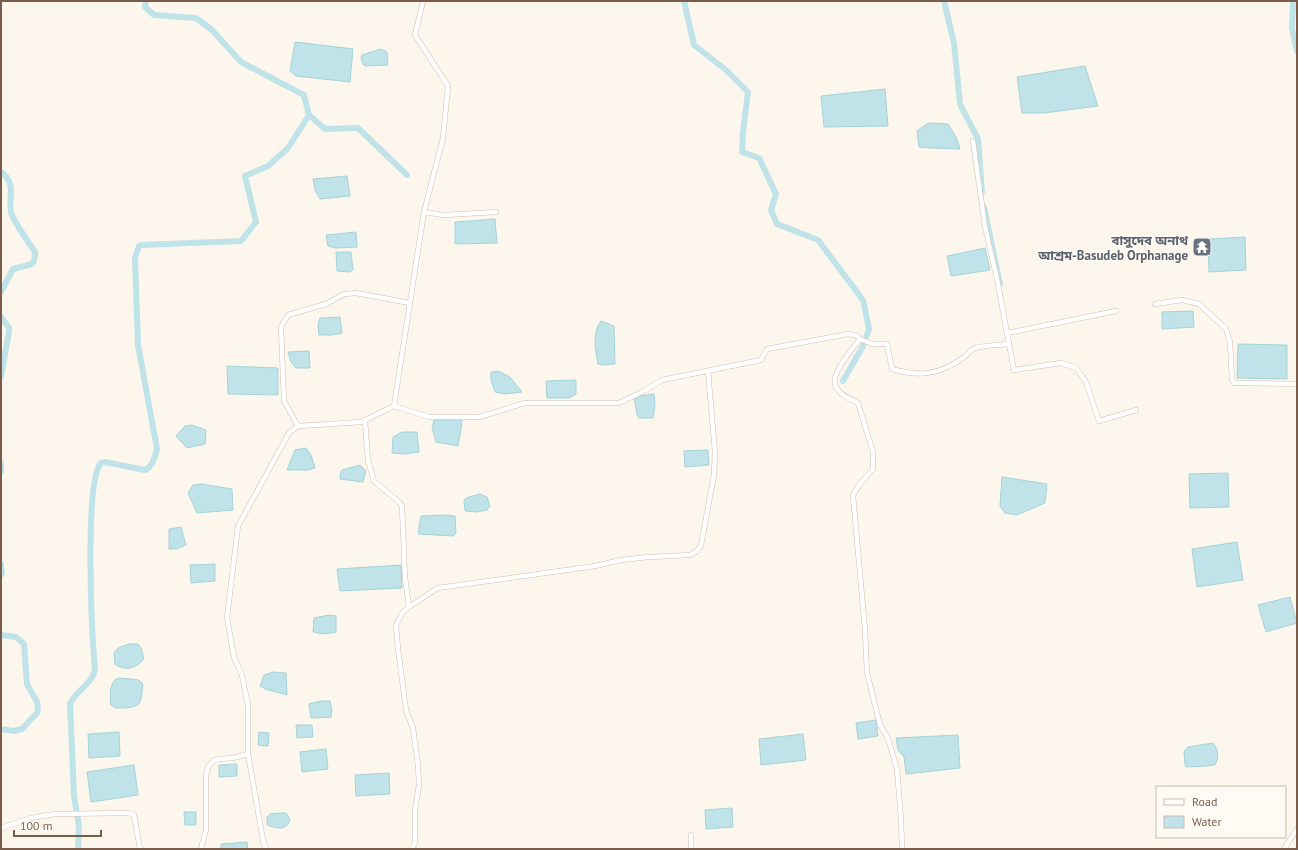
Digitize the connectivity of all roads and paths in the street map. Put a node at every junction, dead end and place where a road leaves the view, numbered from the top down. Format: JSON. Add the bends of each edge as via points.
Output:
{"nodes":[{"id":1,"x":423,"y":1,"type":"edge"},
{"id":2,"x":973,"y":141,"type":"dead end"},
{"id":3,"x":424,"y":212,"type":"junction"},
{"id":4,"x":496,"y":212,"type":"dead end"},
{"id":5,"x":410,"y":303,"type":"junction"},
{"id":6,"x":1155,"y":304,"type":"dead end"},
{"id":7,"x":1116,"y":311,"type":"dead end"},
{"id":8,"x":1007,"y":333,"type":"junction"},
{"id":9,"x":860,"y":339,"type":"junction"},
{"id":10,"x":1009,"y":344,"type":"junction"},
{"id":11,"x":708,"y":371,"type":"junction"},
{"id":12,"x":1297,"y":384,"type":"edge"},
{"id":13,"x":394,"y":406,"type":"junction"},
{"id":14,"x":1136,"y":410,"type":"dead end"},
{"id":15,"x":365,"y":420,"type":"junction"},
{"id":16,"x":298,"y":426,"type":"junction"},
{"id":17,"x":409,"y":607,"type":"junction"},
{"id":18,"x":248,"y":754,"type":"junction"},
{"id":19,"x":1,"y":828,"type":"edge"},
{"id":20,"x":1297,"y":829,"type":"edge"},
{"id":21,"x":691,"y":835,"type":"dead end"},
{"id":22,"x":140,"y":849,"type":"edge"},
{"id":23,"x":201,"y":849,"type":"edge"},
{"id":24,"x":266,"y":849,"type":"edge"},
{"id":25,"x":412,"y":849,"type":"edge"},
{"id":26,"x":691,"y":849,"type":"edge"},
{"id":27,"x":902,"y":849,"type":"edge"},
{"id":28,"x":1284,"y":849,"type":"edge"}],
"edges":[{"from":1,"to":3,"type":"street","via":[[415,35],[448,86],[443,138]]},
{"from":2,"to":8,"type":"street","via":[[985,227]]},
{"from":3,"to":4,"type":"street","via":[[444,215]]},
{"from":3,"to":5,"type":"street"},
{"from":5,"to":13,"type":"street"},
{"from":5,"to":16,"type":"street","via":[[350,293],[326,304],[288,315],[281,327],[284,401]]},
{"from":6,"to":12,"type":"street","via":[[1182,300],[1199,304],[1226,329],[1230,342],[1234,382]]},
{"from":7,"to":8,"type":"street"},
{"from":8,"to":10,"type":"street"},
{"from":9,"to":10,"type":"street","via":[[872,344],[887,344],[892,368],[909,373],[941,370],[963,358],[974,348]]},
{"from":9,"to":11,"type":"street","via":[[848,334],[767,349],[761,360]]},
{"from":9,"to":27,"type":"street","via":[[835,375],[834,382],[843,395],[858,403],[873,452],[873,470],[853,495],[867,673],[880,725],[888,738],[897,769]]},
{"from":10,"to":14,"type":"street","via":[[1014,370],[1061,363],[1076,368],[1086,382],[1099,421]]},
{"from":11,"to":13,"type":"street","via":[[662,380],[644,392],[619,403],[525,403],[479,417],[429,417]]},
{"from":11,"to":17,"type":"street","via":[[716,452],[701,545],[697,551],[690,555],[621,560],[438,588]]},
{"from":13,"to":15,"type":"street"},
{"from":15,"to":16,"type":"street"},
{"from":15,"to":17,"type":"street","via":[[368,461],[374,481],[402,506],[404,570]]},
{"from":16,"to":18,"type":"street","via":[[289,434],[238,526],[227,618],[234,657],[242,675],[248,705]]},
{"from":17,"to":25,"type":"street","via":[[396,625],[406,710],[413,728],[418,765],[415,842]]},
{"from":18,"to":23,"type":"street","via":[[219,759],[208,767],[206,830]]},
{"from":18,"to":24,"type":"street"},
{"from":19,"to":22,"type":"street","via":[[31,818],[55,814],[128,813],[134,815]]},
{"from":20,"to":28,"type":"street"},
{"from":21,"to":26,"type":"street"}]}
